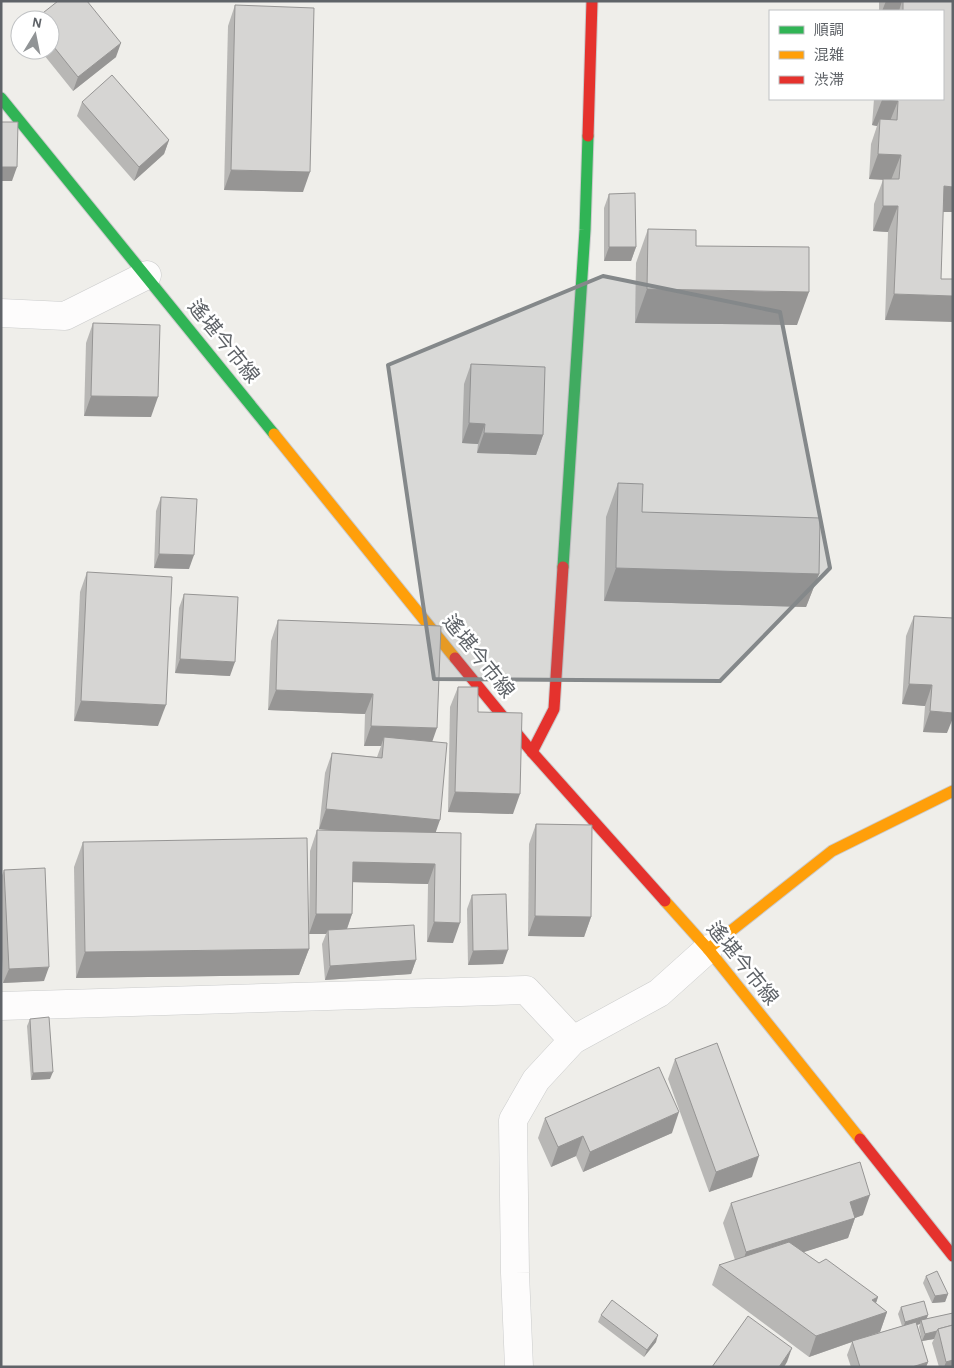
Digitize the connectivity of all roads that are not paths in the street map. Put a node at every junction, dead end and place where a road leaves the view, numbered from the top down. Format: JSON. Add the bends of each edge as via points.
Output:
{"nodes":[{"id":1,"x":592,"y":1,"type":"edge"},
{"id":2,"x":1,"y":98,"type":"edge"},
{"id":3,"x":147,"y":275,"type":"junction"},
{"id":4,"x":1,"y":314,"type":"edge"},
{"id":5,"x":532,"y":752,"type":"junction"},
{"id":6,"x":953,"y":791,"type":"edge"},
{"id":7,"x":708,"y":949,"type":"junction"},
{"id":8,"x":1,"y":1006,"type":"edge"},
{"id":9,"x":574,"y":1040,"type":"junction"},
{"id":10,"x":953,"y":1256,"type":"edge"},
{"id":11,"x":519,"y":1367,"type":"edge"}],
"edges":[{"from":1,"to":5,"type":"main road","via":[[585,230],[554,709]]},
{"from":2,"to":3,"type":"main road","name":"遙堪今市線"},
{"from":3,"to":4,"type":"street","via":[[65,316]]},
{"from":3,"to":5,"type":"main road","name":"遙堪今市線"},
{"from":5,"to":7,"type":"main road","name":"遙堪今市線"},
{"from":6,"to":7,"type":"main road","via":[[832,851]]},
{"from":7,"to":9,"type":"street","via":[[659,993]]},
{"from":7,"to":10,"type":"main road","name":"遙堪今市線"},
{"from":8,"to":9,"type":"street","via":[[526,990]]},
{"from":9,"to":11,"type":"street","via":[[536,1080],[512,1120]]}]}
